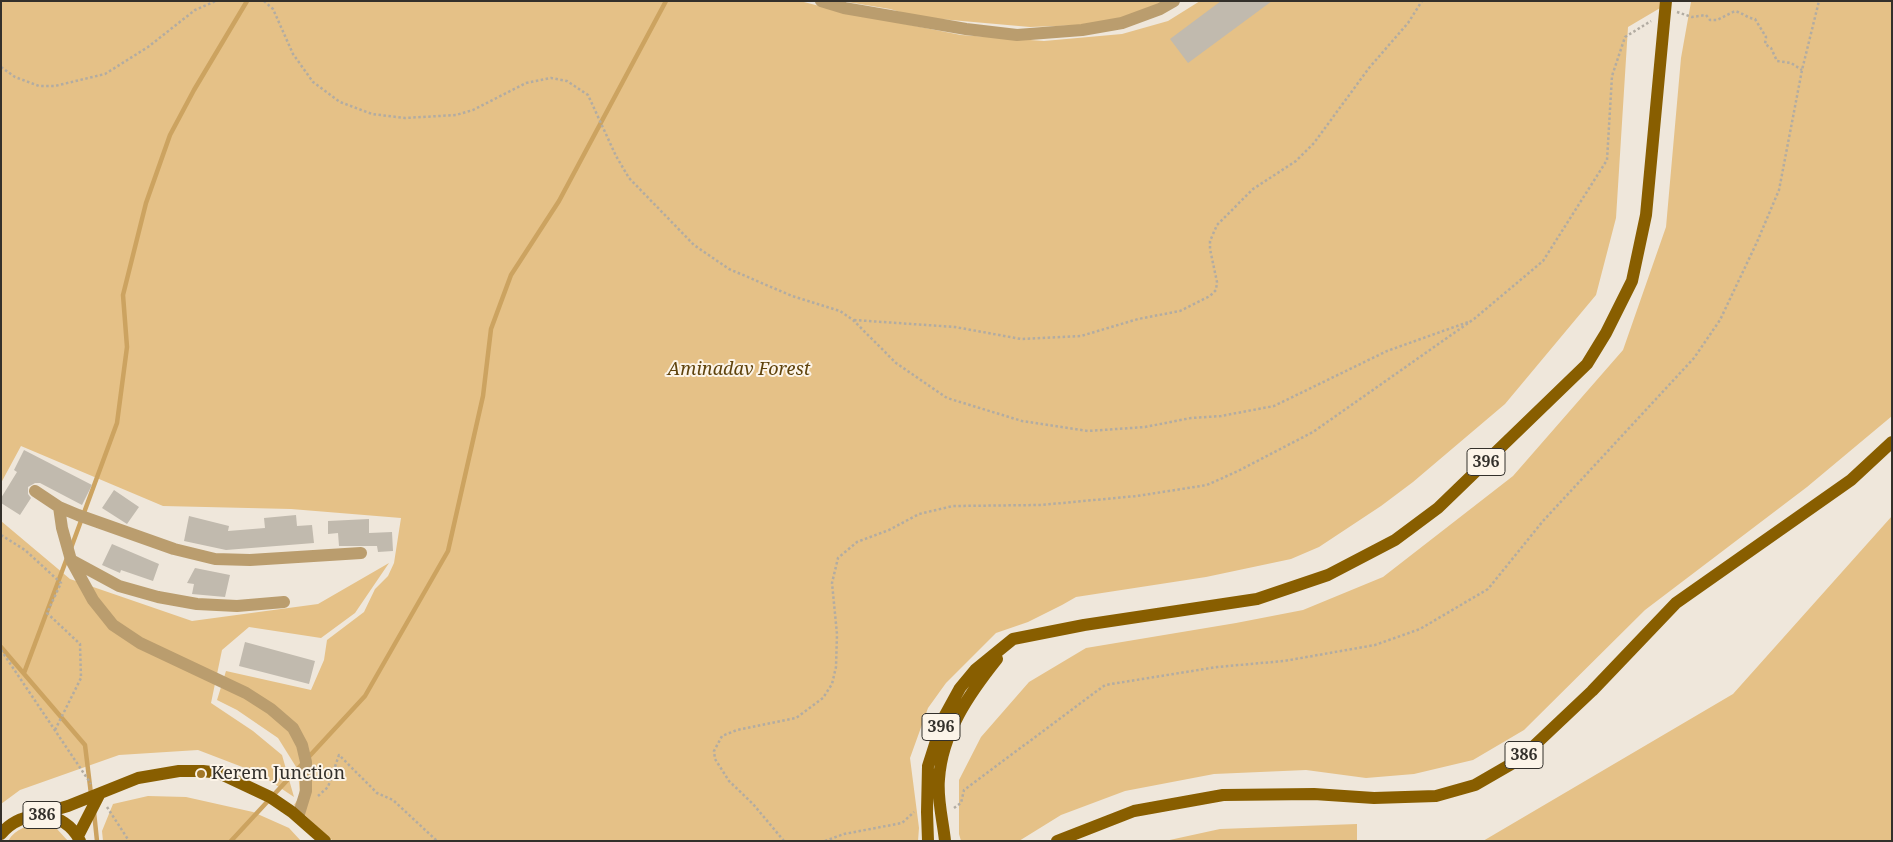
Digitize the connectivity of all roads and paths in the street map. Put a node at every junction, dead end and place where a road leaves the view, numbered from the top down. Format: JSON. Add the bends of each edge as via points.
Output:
{"nodes":[{"id":1,"x":216,"y":1,"type":"edge"},
{"id":2,"x":264,"y":1,"type":"edge"},
{"id":3,"x":821,"y":1,"type":"edge"},
{"id":4,"x":1174,"y":1,"type":"edge"},
{"id":5,"x":1422,"y":1,"type":"edge"},
{"id":6,"x":1819,"y":1,"type":"edge"},
{"id":7,"x":1665,"y":7,"type":"edge"},
{"id":8,"x":1,"y":67,"type":"edge"},
{"id":9,"x":1474,"y":319,"type":"junction"},
{"id":10,"x":853,"y":320,"type":"junction"},
{"id":11,"x":1892,"y":442,"type":"edge"},
{"id":12,"x":35,"y":491,"type":"dead end"},
{"id":13,"x":59,"y":507,"type":"junction"},
{"id":14,"x":1,"y":535,"type":"edge"},
{"id":15,"x":361,"y":553,"type":"dead end"},
{"id":16,"x":71,"y":560,"type":"junction"},
{"id":17,"x":284,"y":602,"type":"dead end"},
{"id":18,"x":1013,"y":639,"type":"junction"},
{"id":19,"x":1,"y":650,"type":"edge"},
{"id":20,"x":55,"y":730,"type":"junction"},
{"id":21,"x":99,"y":795,"type":"junction"},
{"id":22,"x":316,"y":799,"type":"dead end"},
{"id":23,"x":927,"y":812,"type":"junction"},
{"id":24,"x":37,"y":815,"type":"junction"},
{"id":25,"x":298,"y":817,"type":"junction"},
{"id":26,"x":1,"y":834,"type":"edge"},
{"id":27,"x":79,"y":839,"type":"edge"},
{"id":28,"x":129,"y":841,"type":"edge"},
{"id":29,"x":325,"y":841,"type":"edge"},
{"id":30,"x":437,"y":841,"type":"edge"},
{"id":31,"x":784,"y":841,"type":"edge"},
{"id":32,"x":825,"y":841,"type":"edge"},
{"id":33,"x":928,"y":841,"type":"edge"},
{"id":34,"x":945,"y":841,"type":"edge"},
{"id":35,"x":1057,"y":841,"type":"edge"}],
"edges":[{"from":1,"to":8,"type":"path","via":[[195,10],[148,47],[105,74],[55,86],[39,86],[15,77]]},
{"from":2,"to":10,"type":"path","via":[[273,8],[293,54],[313,82],[340,102],[372,114],[405,118],[456,115],[473,110],[526,83],[550,78],[567,80],[588,94],[629,178],[694,245],[729,268],[792,296],[840,311]]},
{"from":3,"to":4,"type":"street","via":[[844,8],[1016,35],[1122,23]]},
{"from":5,"to":10,"type":"path","via":[[1314,143],[1296,161],[1253,189],[1217,225],[1210,241],[1217,282],[1216,290],[1210,296],[1180,311],[1138,319],[1081,336],[1022,339],[954,327]]},
{"from":6,"to":7,"type":"path","via":[[1802,70],[1791,63],[1777,61],[1771,48],[1765,44],[1766,37],[1760,24],[1742,12],[1735,11],[1710,20],[1706,15],[1692,17]]},
{"from":7,"to":9,"type":"path","via":[[1624,37],[1612,76],[1607,160],[1544,261]]},
{"from":7,"to":18,"type":"main road","number":"396","via":[[1646,215],[1632,281],[1587,364],[1445,501],[1395,540],[1328,575],[1257,599]]},
{"from":9,"to":10,"type":"path","via":[[1387,351],[1274,406],[1145,427],[1088,431],[1022,421],[947,398],[896,363]]},
{"from":9,"to":31,"type":"path","via":[[1313,432],[1207,485],[1137,496],[1041,505],[953,506],[919,514],[857,542],[838,558],[832,583],[837,634],[836,668],[832,684],[823,698],[796,718],[722,736],[714,751],[715,759],[729,781]]},
{"from":11,"to":35,"type":"main road","number":"386","via":[[1851,480],[1676,603],[1592,691],[1520,759],[1476,785],[1436,796],[1223,795],[1134,811]]},
{"from":12,"to":13,"type":"street"},
{"from":13,"to":15,"type":"street","via":[[174,549],[215,559]]},
{"from":13,"to":16,"type":"street"},
{"from":14,"to":20,"type":"path","via":[[25,550],[61,583],[46,613],[80,644],[81,678]]},
{"from":16,"to":17,"type":"street","via":[[119,586],[158,597],[197,604],[237,606]]},
{"from":16,"to":25,"type":"street","via":[[93,600],[113,625],[140,643],[246,693],[293,728],[306,762],[306,791]]},
{"from":18,"to":23,"type":"main road","number":"396","via":[[975,670],[960,688],[943,719],[928,766]]},
{"from":18,"to":34,"type":"main road","number":"396","via":[[978,683],[954,722],[942,753],[939,781]]},
{"from":19,"to":20,"type":"path"},
{"from":20,"to":21,"type":"path"},
{"from":21,"to":24,"type":"main road","number":"386"},
{"from":21,"to":25,"type":"main road","number":"386","via":[[138,778],[178,771],[203,771],[246,785]]},
{"from":21,"to":27,"type":"main road","number":"386"},
{"from":21,"to":28,"type":"path"},
{"from":22,"to":30,"type":"path","via":[[328,787],[339,755],[377,792],[393,800]]},
{"from":23,"to":32,"type":"path","via":[[913,812],[902,823]]},
{"from":23,"to":33,"type":"main road","number":"396"},
{"from":24,"to":26,"type":"main road","number":"386","via":[[18,820]]},
{"from":24,"to":27,"type":"main road","number":"386","via":[[60,820]]},
{"from":25,"to":29,"type":"main road","number":"386"}]}
